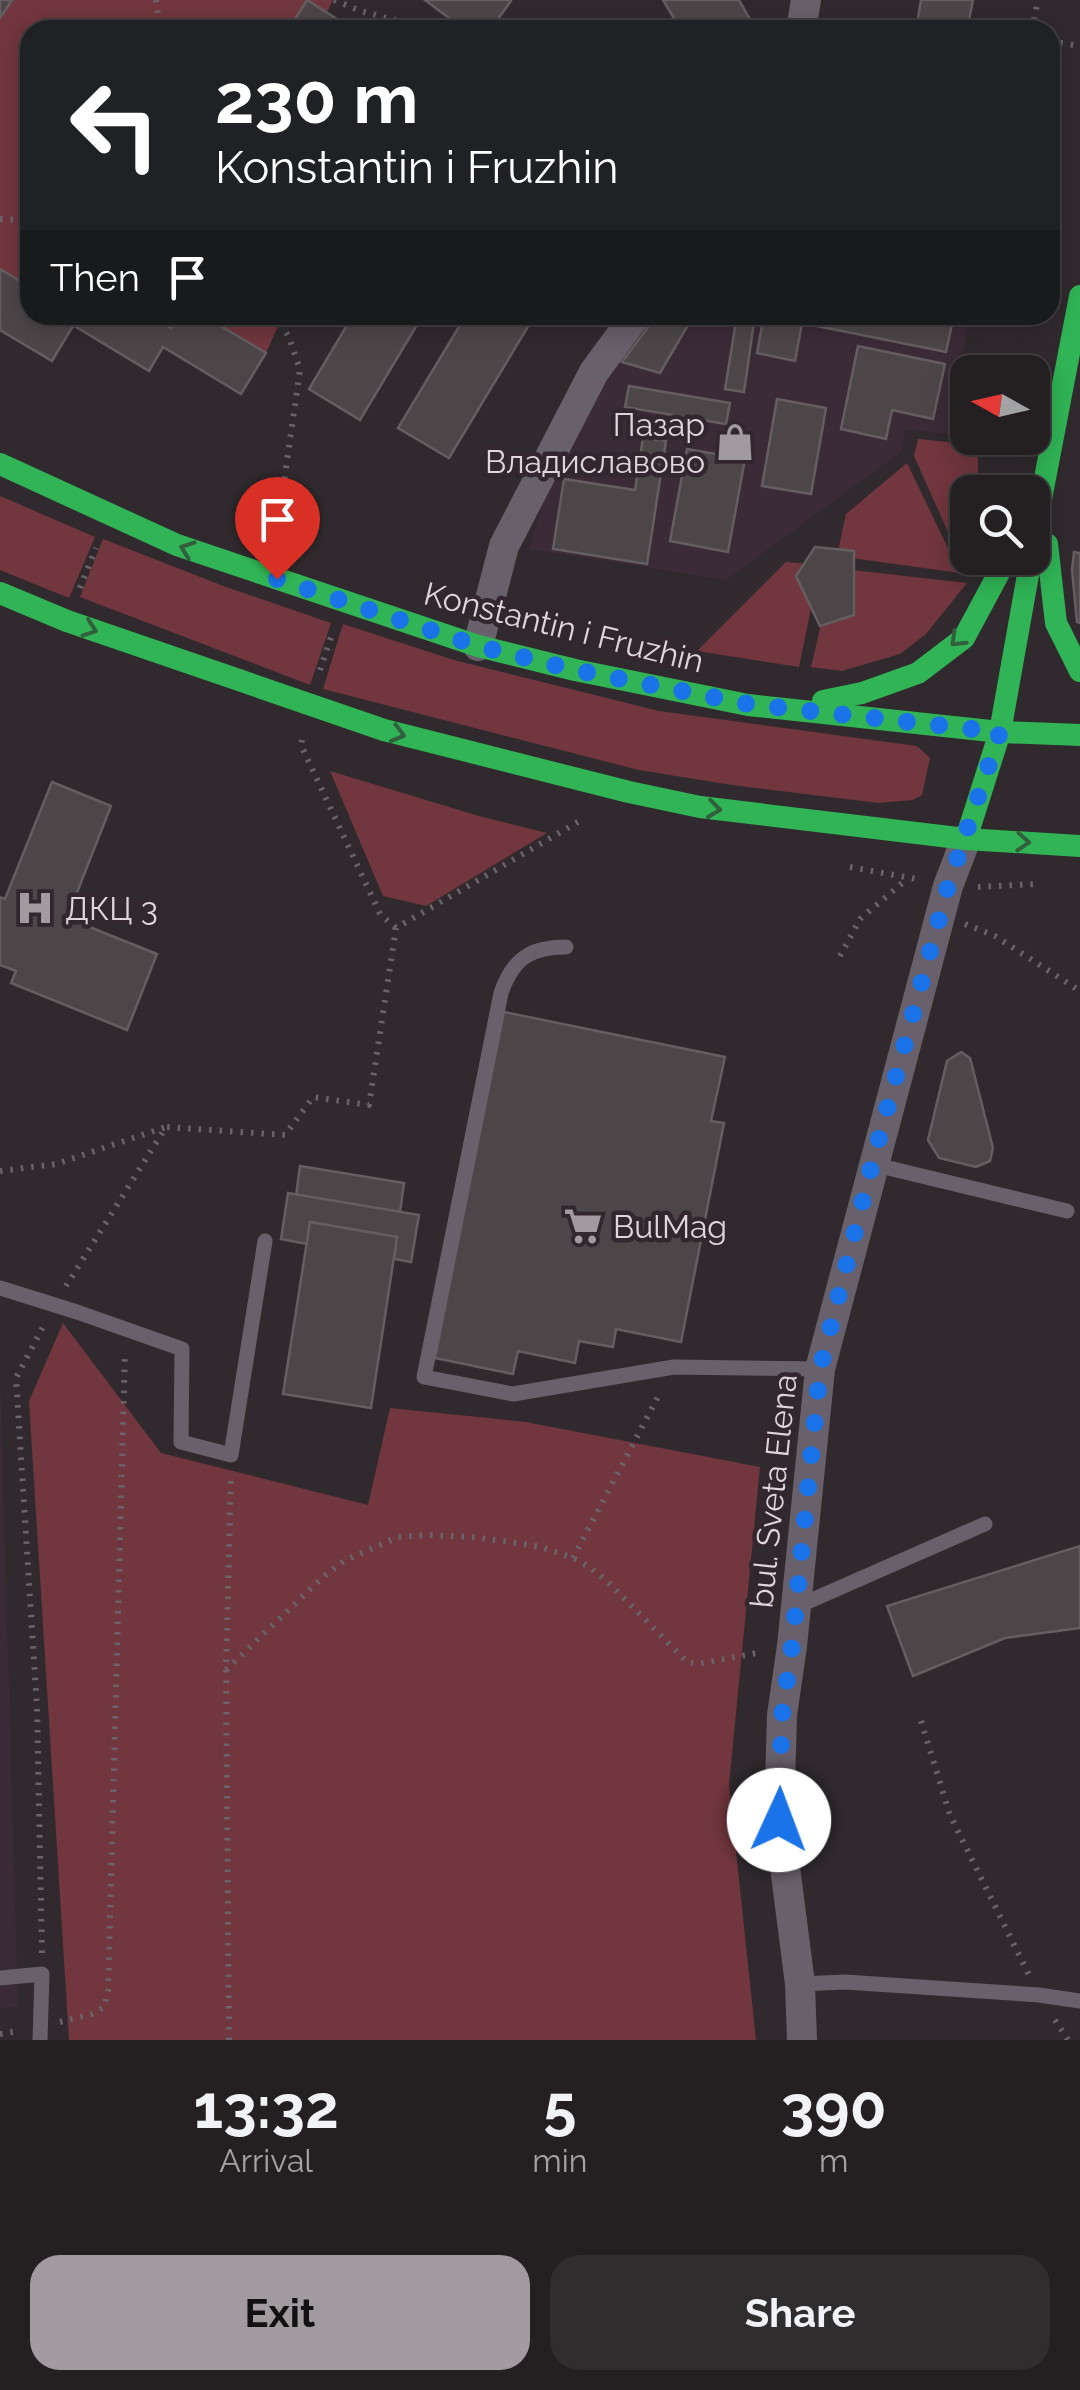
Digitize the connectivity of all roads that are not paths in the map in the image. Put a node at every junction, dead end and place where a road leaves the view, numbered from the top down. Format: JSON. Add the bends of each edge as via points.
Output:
{"nodes":[{"id":1,"x":1080,"y":296,"type":"edge"},
{"id":2,"x":629,"y":325,"type":"edge"},
{"id":3,"x":0,"y":464,"type":"edge"},
{"id":4,"x":1042,"y":475,"type":"edge"},
{"id":5,"x":998,"y":575,"type":"edge"},
{"id":6,"x":1027,"y":575,"type":"edge"},
{"id":7,"x":1049,"y":575,"type":"edge"},
{"id":8,"x":0,"y":593,"type":"edge"},
{"id":9,"x":478,"y":646,"type":"junction"},
{"id":10,"x":1080,"y":671,"type":"edge"},
{"id":11,"x":788,"y":708,"type":"junction"},
{"id":12,"x":1000,"y":732,"type":"junction"},
{"id":13,"x":1080,"y":735,"type":"edge"},
{"id":14,"x":966,"y":839,"type":"junction"},
{"id":15,"x":1080,"y":846,"type":"edge"},
{"id":16,"x":566,"y":947,"type":"dead end"},
{"id":17,"x":872,"y":1164,"type":"junction"},
{"id":18,"x":1066,"y":1211,"type":"dead end"},
{"id":19,"x":265,"y":1241,"type":"dead end"},
{"id":20,"x":0,"y":1288,"type":"edge"},
{"id":21,"x":820,"y":1369,"type":"junction"},
{"id":22,"x":985,"y":1524,"type":"dead end"},
{"id":23,"x":796,"y":1607,"type":"junction"},
{"id":24,"x":0,"y":1978,"type":"edge"},
{"id":25,"x":800,"y":1984,"type":"junction"},
{"id":26,"x":1080,"y":2001,"type":"edge"},
{"id":27,"x":41,"y":2033,"type":"edge"},
{"id":28,"x":802,"y":2040,"type":"edge"}],
"edges":[{"from":1,"to":4,"type":"street"},
{"from":2,"to":9,"type":"street","via":[[594,372],[504,546]]},
{"from":9,"to":3,"type":"street","name":"Konstantin i Fruzhin","one_way":true,"via":[[177,546]]},
{"from":5,"to":11,"type":"street","one_way":true,"via":[[964,638],[918,673]]},
{"from":6,"to":12,"type":"street","name":"bul. Sveta Elena"},
{"from":7,"to":10,"type":"street","via":[[1056,623]]},
{"from":8,"to":14,"type":"street","one_way":true,"via":[[384,730],[700,807]]},
{"from":9,"to":11,"type":"street","name":"Konstantin i Fruzhin"},
{"from":11,"to":12,"type":"street","name":"Konstantin i Fruzhin"},
{"from":12,"to":13,"type":"street","name":"Konstantin i Fruzhin"},
{"from":12,"to":14,"type":"street","name":"bul. Sveta Elena"},
{"from":14,"to":15,"type":"street","one_way":true},
{"from":14,"to":17,"type":"street","name":"bul. Sveta Elena"},
{"from":16,"to":21,"type":"lane","via":[[532,952],[500,993],[424,1377],[512,1394],[674,1366]]},
{"from":17,"to":18,"type":"lane"},
{"from":17,"to":21,"type":"street","name":"bul. Sveta Elena"},
{"from":19,"to":20,"type":"lane","via":[[231,1455],[181,1442],[182,1349]]},
{"from":21,"to":23,"type":"street","name":"bul. Sveta Elena"},
{"from":22,"to":23,"type":"lane"},
{"from":23,"to":25,"type":"street","name":"bul. Sveta Elena","via":[[782,1715],[779,1820]]},
{"from":24,"to":27,"type":"lane","via":[[42,1974]]},
{"from":25,"to":26,"type":"lane"},
{"from":25,"to":28,"type":"street","name":"bul. Sveta Elena"}]}
